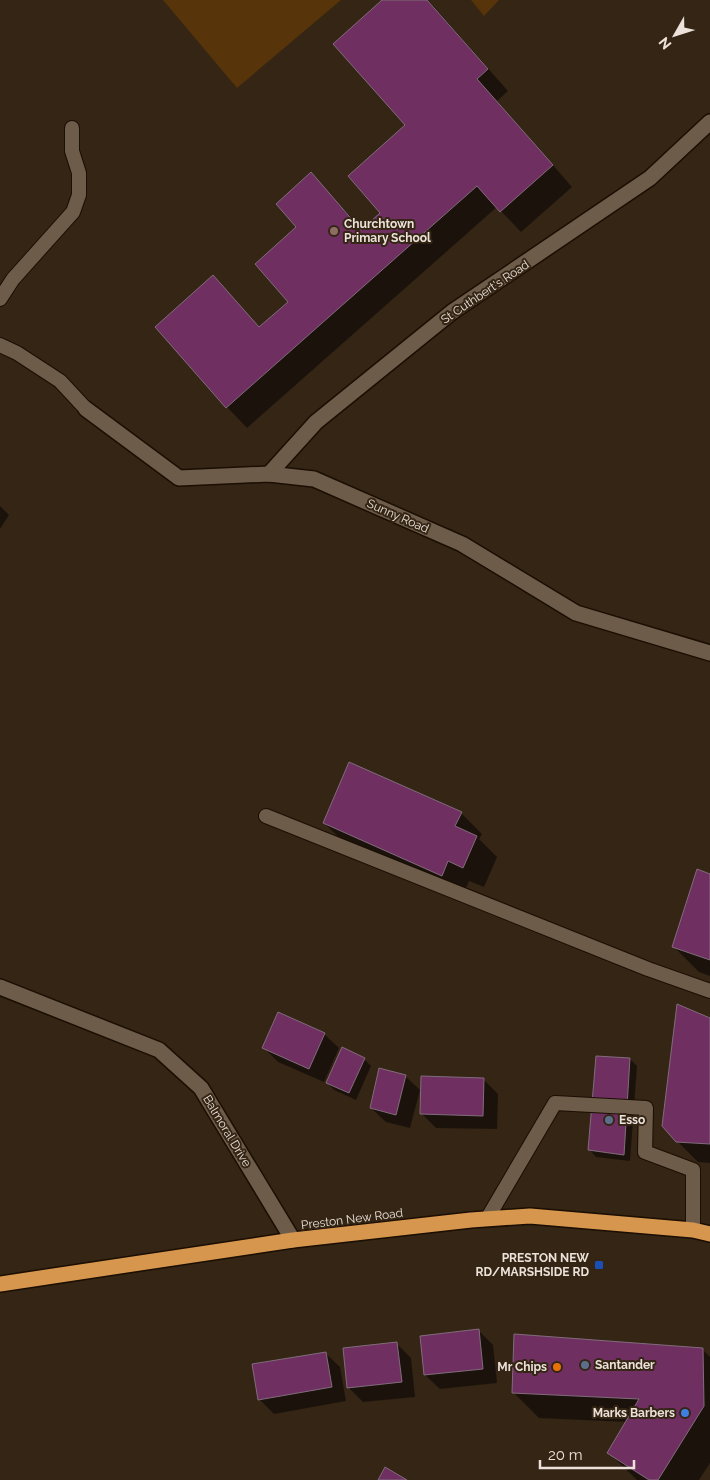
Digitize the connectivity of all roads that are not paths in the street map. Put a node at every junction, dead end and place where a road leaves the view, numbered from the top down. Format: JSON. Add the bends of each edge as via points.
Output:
{"nodes":[{"id":1,"x":710,"y":122,"type":"edge"},
{"id":2,"x":72,"y":128,"type":"dead end"},
{"id":3,"x":0,"y":299,"type":"edge"},
{"id":4,"x":0,"y":345,"type":"edge"},
{"id":5,"x":86,"y":410,"type":"joint"},
{"id":6,"x":269,"y":474,"type":"junction"},
{"id":7,"x":710,"y":652,"type":"edge"},
{"id":8,"x":266,"y":816,"type":"dead end"},
{"id":9,"x":0,"y":987,"type":"edge"},
{"id":10,"x":710,"y":991,"type":"edge"},
{"id":11,"x":487,"y":1219,"type":"junction"},
{"id":12,"x":693,"y":1230,"type":"junction"},
{"id":13,"x":710,"y":1234,"type":"edge"},
{"id":14,"x":293,"y":1240,"type":"junction"},
{"id":15,"x":0,"y":1284,"type":"edge"}],
"edges":[{"from":1,"to":6,"type":"street","name":"St Cuthbert's Road","via":[[650,178],[452,312],[316,422]]},
{"from":2,"to":3,"type":"lane","via":[[72,151],[79,173],[79,195],[73,212],[13,279]]},
{"from":4,"to":5,"type":"lane","via":[[60,381]]},
{"from":5,"to":6,"type":"street","name":"Sunny Road","via":[[179,478]]},
{"from":6,"to":7,"type":"street","name":"Sunny Road","via":[[314,479],[462,544],[576,613]]},
{"from":8,"to":10,"type":"lane"},
{"from":9,"to":14,"type":"street","name":"Balmoral Drive","via":[[159,1050],[201,1088]]},
{"from":11,"to":12,"type":"highway","name":"Preston New Road","via":[[530,1216]]},
{"from":11,"to":12,"type":"lane","via":[[555,1103],[646,1108],[645,1152],[693,1170]]},
{"from":11,"to":14,"type":"highway","name":"Preston New Road"},
{"from":12,"to":13,"type":"highway","name":"Preston New Road"},
{"from":14,"to":15,"type":"highway","name":"Preston New Road"}]}
